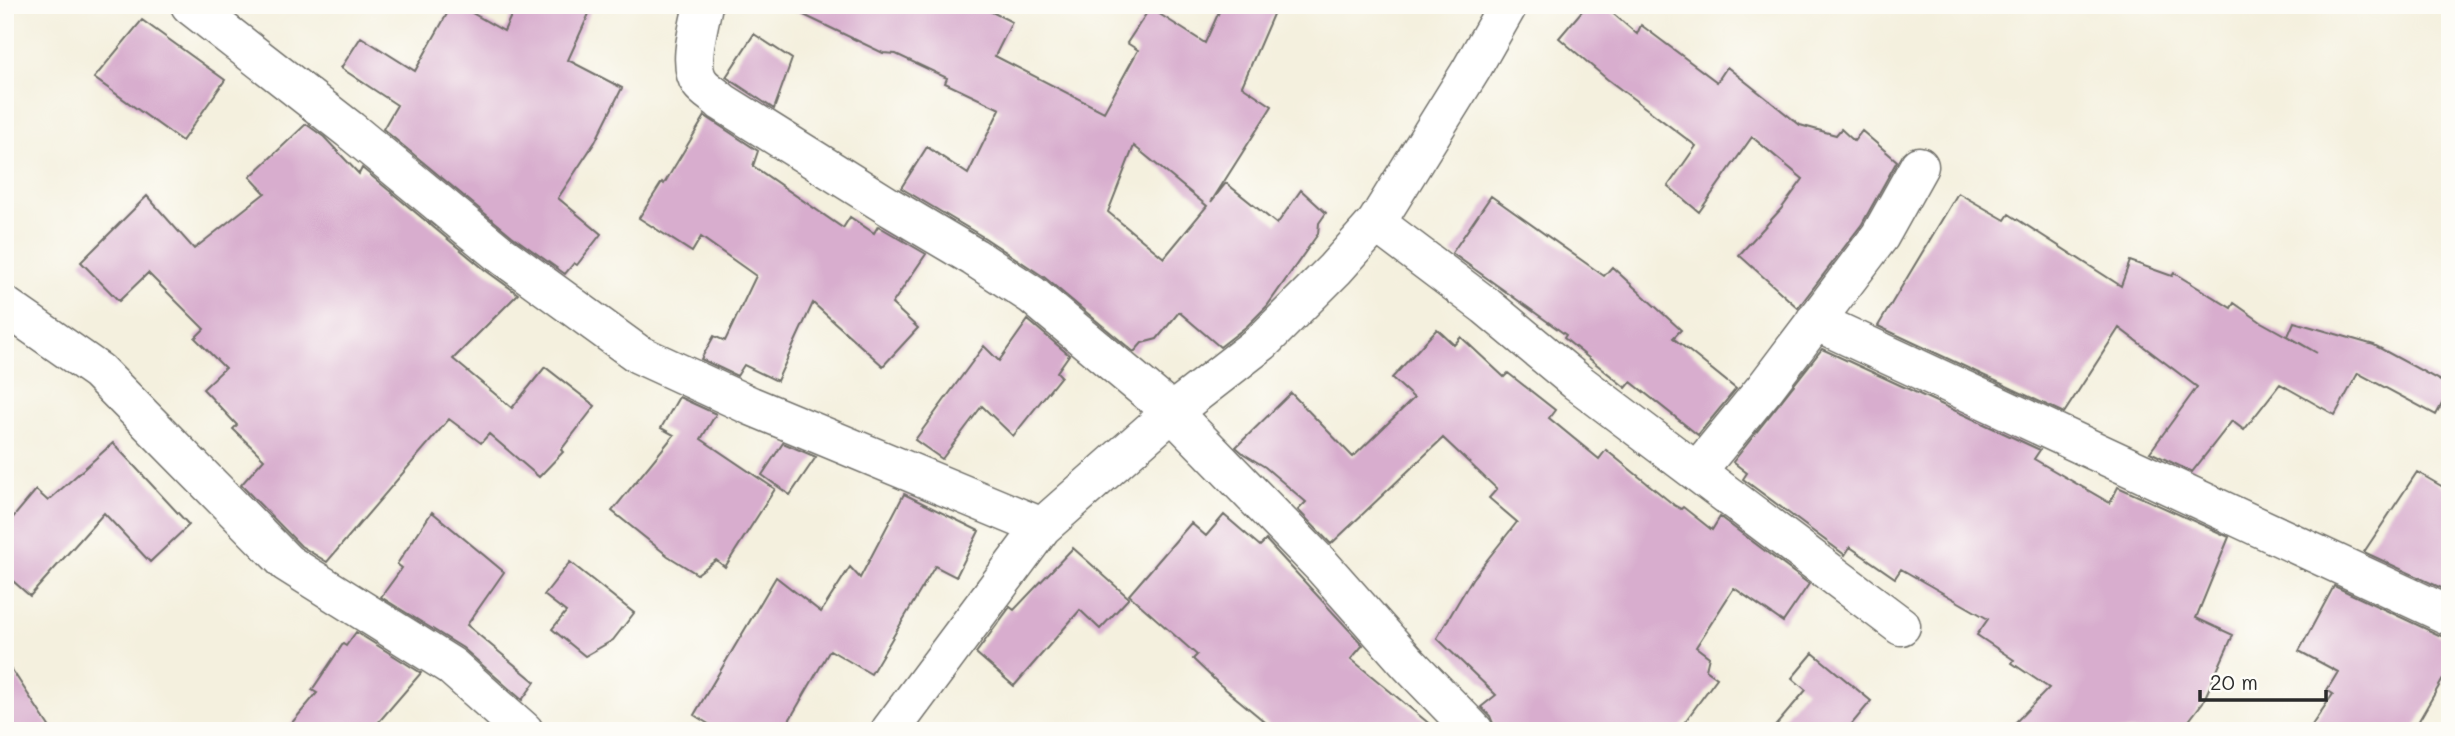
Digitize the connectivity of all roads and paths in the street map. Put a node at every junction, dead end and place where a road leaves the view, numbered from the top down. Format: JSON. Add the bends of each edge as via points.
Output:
{"nodes":[{"id":1,"x":190,"y":5,"type":"edge"},
{"id":2,"x":703,"y":5,"type":"edge"},
{"id":3,"x":1508,"y":5,"type":"edge"},
{"id":4,"x":1919,"y":166,"type":"dead end"},
{"id":5,"x":1376,"y":223,"type":"junction"},
{"id":6,"x":5,"y":306,"type":"edge"},
{"id":7,"x":1815,"y":321,"type":"junction"},
{"id":8,"x":1172,"y":412,"type":"junction"},
{"id":9,"x":1696,"y":471,"type":"junction"},
{"id":10,"x":1042,"y":527,"type":"junction"},
{"id":11,"x":2450,"y":616,"type":"edge"},
{"id":12,"x":1901,"y":626,"type":"dead end"},
{"id":13,"x":524,"y":731,"type":"edge"},
{"id":14,"x":890,"y":731,"type":"edge"},
{"id":15,"x":1474,"y":731,"type":"edge"}],
"edges":[{"from":1,"to":10,"type":"street","via":[[499,253],[638,354]]},
{"from":2,"to":8,"type":"street","via":[[694,70],[700,84],[1032,295]]},
{"from":3,"to":5,"type":"street"},
{"from":4,"to":7,"type":"street","via":[[1880,236]]},
{"from":5,"to":8,"type":"street","via":[[1262,342]]},
{"from":5,"to":9,"type":"street"},
{"from":6,"to":13,"type":"street","via":[[98,372],[288,563],[451,666]]},
{"from":7,"to":9,"type":"street"},
{"from":7,"to":11,"type":"street"},
{"from":8,"to":10,"type":"street"},
{"from":8,"to":15,"type":"street"},
{"from":9,"to":12,"type":"street"},
{"from":10,"to":14,"type":"street"}]}
